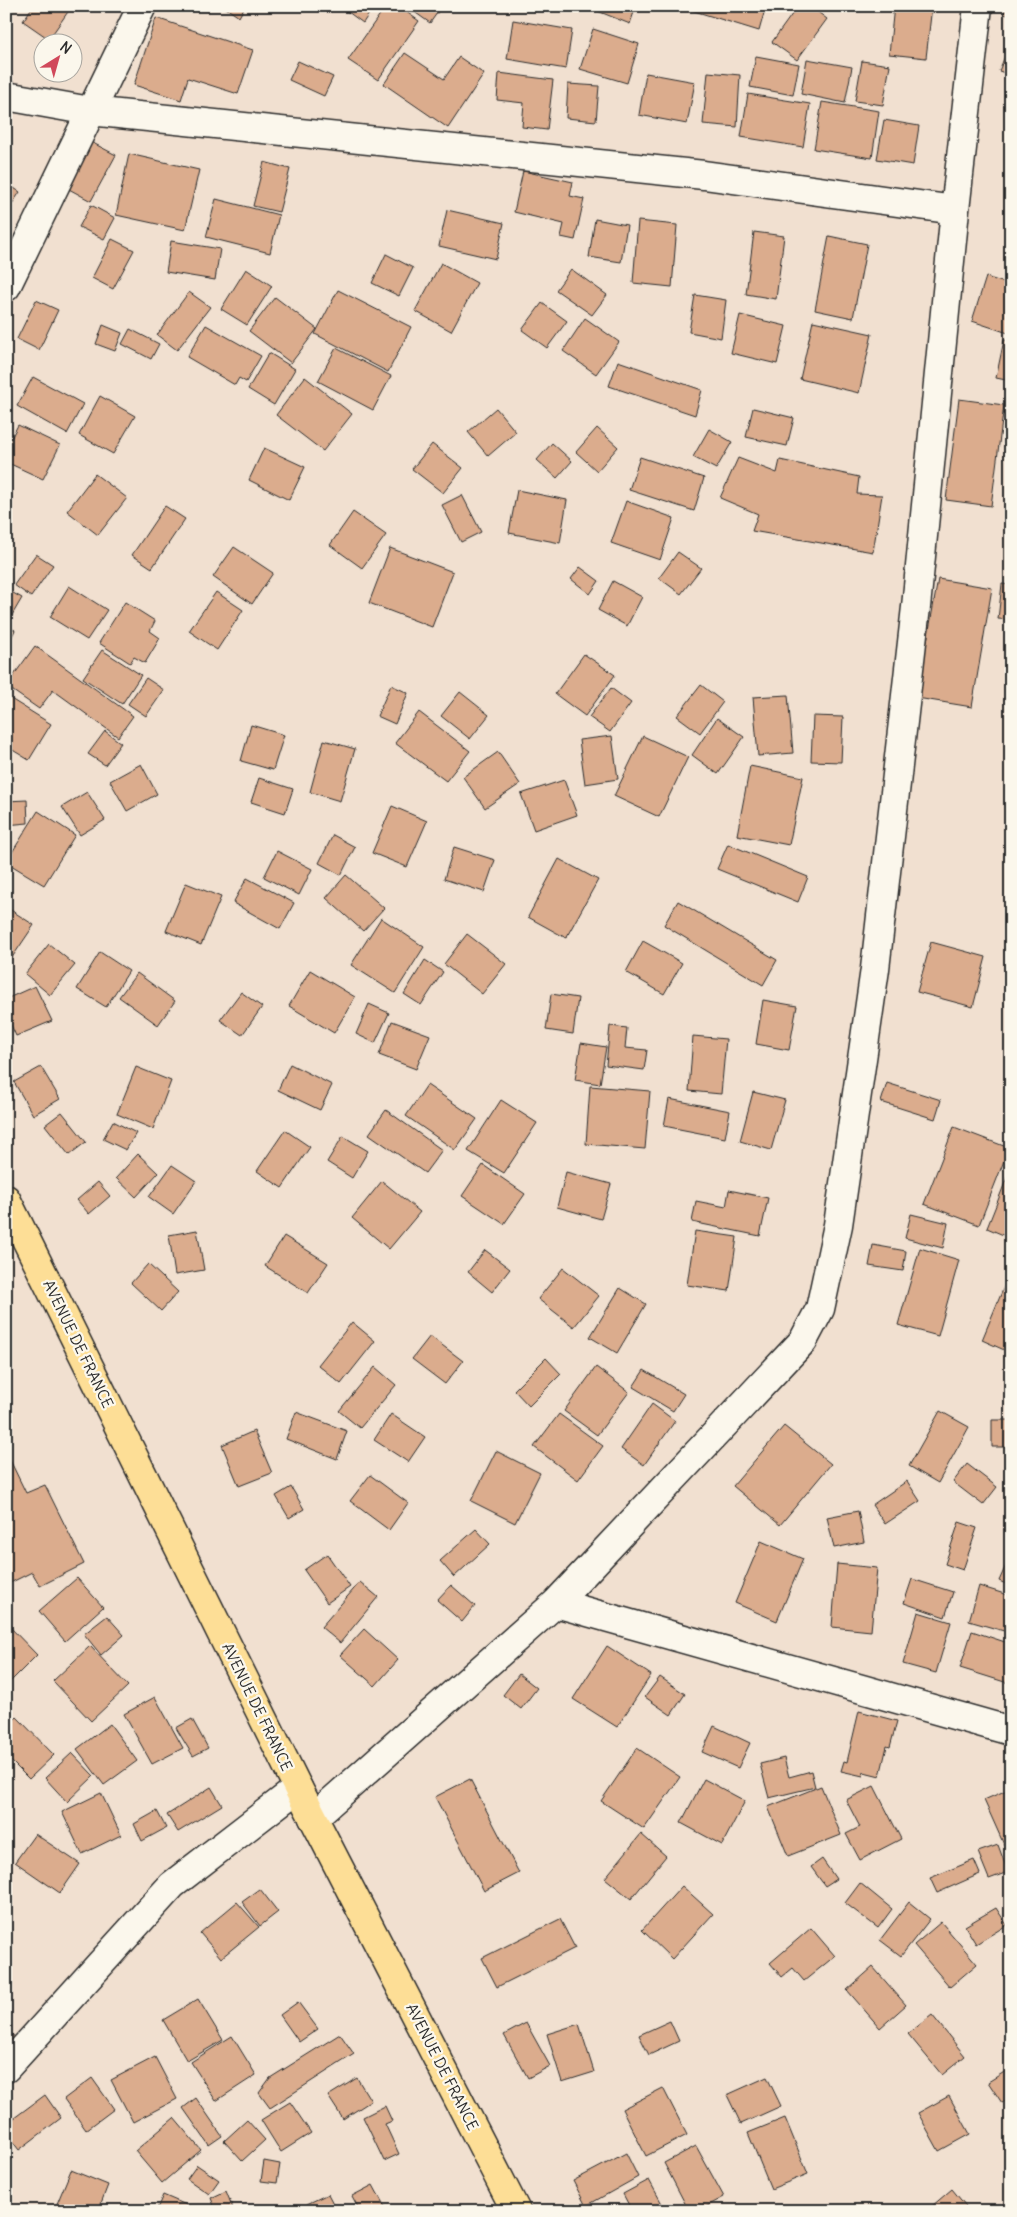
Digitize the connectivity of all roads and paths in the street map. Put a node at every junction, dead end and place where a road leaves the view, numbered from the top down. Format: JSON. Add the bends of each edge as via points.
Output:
{"nodes":[{"id":1,"x":142,"y":6,"type":"edge"},
{"id":2,"x":978,"y":6,"type":"edge"},
{"id":3,"x":6,"y":96,"type":"edge"},
{"id":4,"x":90,"y":111,"type":"junction"},
{"id":5,"x":955,"y":210,"type":"junction"},
{"id":6,"x":6,"y":287,"type":"edge"},
{"id":7,"x":6,"y":1199,"type":"edge"},
{"id":8,"x":556,"y":1603,"type":"junction"},
{"id":9,"x":1011,"y":1731,"type":"edge"},
{"id":10,"x":298,"y":1788,"type":"junction"},
{"id":11,"x":313,"y":1818,"type":"junction"},
{"id":12,"x":6,"y":2068,"type":"edge"},
{"id":13,"x":516,"y":2211,"type":"edge"}],
"edges":[{"from":1,"to":4,"type":"street"},
{"from":2,"to":5,"type":"street"},
{"from":3,"to":4,"type":"street"},
{"from":4,"to":5,"type":"street","via":[[704,175]]},
{"from":4,"to":6,"type":"street"},
{"from":5,"to":8,"type":"street","via":[[916,607],[875,969],[838,1226],[820,1309],[803,1340]]},
{"from":7,"to":10,"type":"main road","name":"AVENUE DE FRANCE"},
{"from":8,"to":9,"type":"street"},
{"from":8,"to":11,"type":"street"},
{"from":10,"to":11,"type":"main road","name":"AVENUE DE FRANCE"},
{"from":10,"to":12,"type":"street","via":[[172,1885]]},
{"from":11,"to":13,"type":"main road","name":"AVENUE DE FRANCE"}]}
